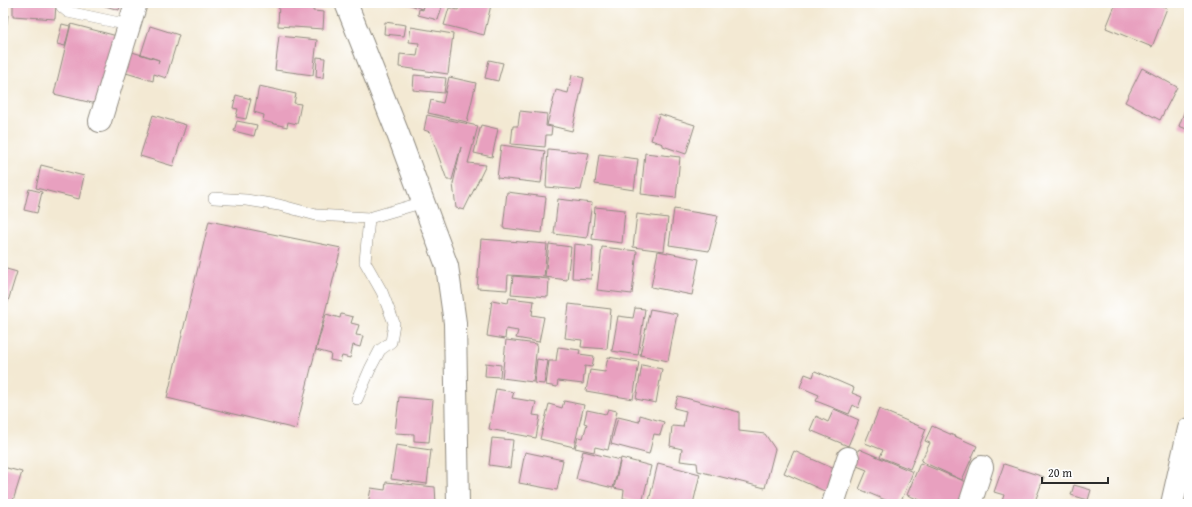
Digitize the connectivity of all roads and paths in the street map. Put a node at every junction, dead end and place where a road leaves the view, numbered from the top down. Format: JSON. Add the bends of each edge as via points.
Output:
{"nodes":[{"id":1,"x":60,"y":3,"type":"edge"},
{"id":2,"x":136,"y":3,"type":"edge"},
{"id":3,"x":346,"y":3,"type":"edge"},
{"id":4,"x":129,"y":25,"type":"junction"},
{"id":5,"x":100,"y":121,"type":"dead end"},
{"id":6,"x":214,"y":198,"type":"dead end"},
{"id":7,"x":424,"y":202,"type":"junction"},
{"id":8,"x":370,"y":218,"type":"junction"},
{"id":9,"x":357,"y":399,"type":"dead end"},
{"id":10,"x":1189,"y":430,"type":"edge"},
{"id":11,"x":848,"y":458,"type":"dead end"},
{"id":12,"x":982,"y":467,"type":"dead end"},
{"id":13,"x":458,"y":504,"type":"edge"},
{"id":14,"x":833,"y":504,"type":"edge"},
{"id":15,"x":970,"y":504,"type":"edge"},
{"id":16,"x":1172,"y":504,"type":"edge"}],
"edges":[{"from":1,"to":4,"type":"lane","via":[[68,12]]},
{"from":2,"to":4,"type":"street"},
{"from":3,"to":7,"type":"street"},
{"from":4,"to":5,"type":"street"},
{"from":6,"to":8,"type":"lane","via":[[279,205],[316,215]]},
{"from":7,"to":8,"type":"lane"},
{"from":7,"to":13,"type":"street","via":[[446,266],[456,323]]},
{"from":8,"to":9,"type":"lane","via":[[366,262],[382,292],[394,323],[391,342],[380,350]]},
{"from":10,"to":16,"type":"street"},
{"from":11,"to":14,"type":"street"},
{"from":12,"to":15,"type":"street"}]}
